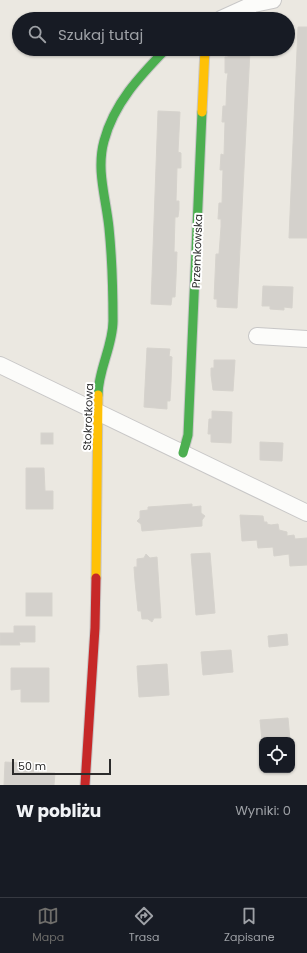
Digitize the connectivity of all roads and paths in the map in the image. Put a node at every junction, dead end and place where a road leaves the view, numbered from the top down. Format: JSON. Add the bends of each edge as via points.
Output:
{"nodes":[{"id":1,"x":273,"y":0,"type":"edge"},
{"id":2,"x":236,"y":12,"type":"edge"},
{"id":3,"x":159,"y":56,"type":"edge"},
{"id":4,"x":205,"y":56,"type":"edge"},
{"id":5,"x":257,"y":336,"type":"dead end"},
{"id":6,"x":307,"y":339,"type":"edge"},
{"id":7,"x":0,"y":365,"type":"edge"},
{"id":8,"x":99,"y":411,"type":"junction"},
{"id":9,"x":183,"y":453,"type":"junction"},
{"id":10,"x":307,"y":513,"type":"edge"},
{"id":11,"x":85,"y":785,"type":"edge"}],
"edges":[{"from":1,"to":2,"type":"street","via":[[254,4]]},
{"from":3,"to":8,"type":"street","name":"Stokrotkowa","via":[[136,80],[123,99],[104,141],[100,168],[109,228],[113,323],[98,392]]},
{"from":4,"to":9,"type":"street","name":"Przemkowska","via":[[188,435]]},
{"from":5,"to":6,"type":"street"},
{"from":7,"to":8,"type":"street"},
{"from":8,"to":9,"type":"street"},
{"from":8,"to":11,"type":"street","name":"Stokrotkowa","via":[[94,628]]},
{"from":9,"to":10,"type":"street"}]}
